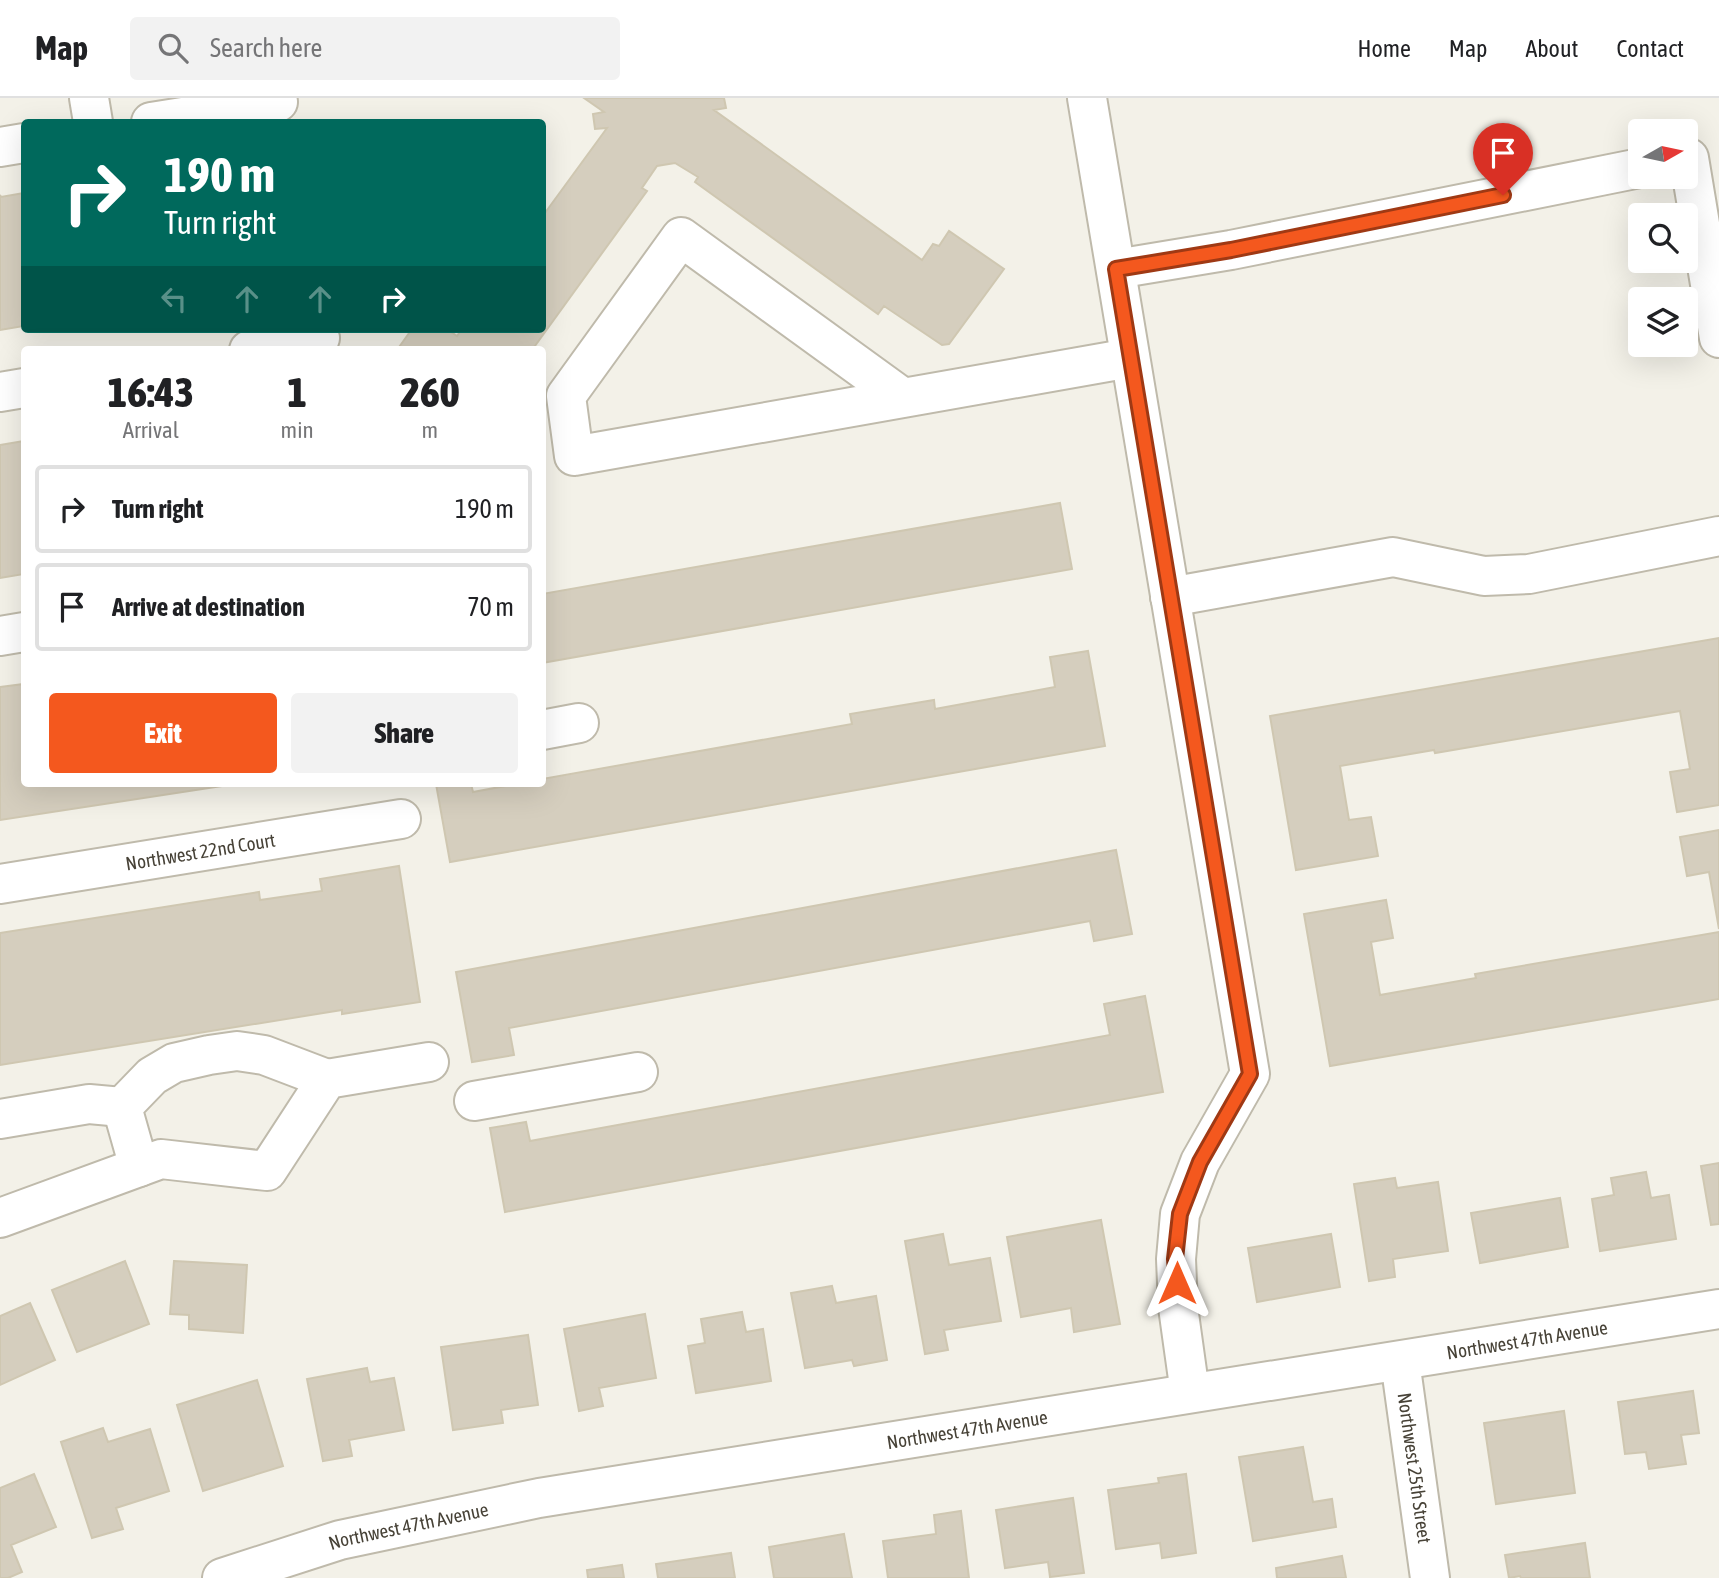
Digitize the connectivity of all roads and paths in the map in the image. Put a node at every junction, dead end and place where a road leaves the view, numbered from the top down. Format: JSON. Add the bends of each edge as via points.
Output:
{"nodes":[{"id":1,"x":89,"y":98,"type":"edge"},
{"id":2,"x":1087,"y":98,"type":"edge"},
{"id":3,"x":278,"y":102,"type":"dead end"},
{"id":4,"x":92,"y":119,"type":"edge"},
{"id":5,"x":170,"y":119,"type":"edge"},
{"id":6,"x":21,"y":144,"type":"edge"},
{"id":7,"x":0,"y":148,"type":"edge"},
{"id":8,"x":1628,"y":170,"type":"edge"},
{"id":9,"x":1694,"y":189,"type":"edge"},
{"id":10,"x":1116,"y":269,"type":"junction"},
{"id":11,"x":320,"y":338,"type":"dead end"},
{"id":12,"x":1719,"y":338,"type":"edge"},
{"id":13,"x":273,"y":346,"type":"edge"},
{"id":14,"x":1130,"y":358,"type":"junction"},
{"id":15,"x":21,"y":388,"type":"edge"},
{"id":16,"x":0,"y":392,"type":"edge"},
{"id":17,"x":903,"y":398,"type":"junction"},
{"id":18,"x":1719,"y":536,"type":"edge"},
{"id":19,"x":1170,"y":597,"type":"junction"},
{"id":20,"x":21,"y":632,"type":"edge"},
{"id":21,"x":0,"y":636,"type":"edge"},
{"id":22,"x":401,"y":819,"type":"dead end"},
{"id":23,"x":0,"y":884,"type":"edge"},
{"id":24,"x":429,"y":1062,"type":"dead end"},
{"id":25,"x":638,"y":1072,"type":"dead end"},
{"id":26,"x":327,"y":1079,"type":"junction"},
{"id":27,"x":474,"y":1101,"type":"dead end"},
{"id":28,"x":122,"y":1108,"type":"junction"},
{"id":29,"x":0,"y":1119,"type":"edge"},
{"id":30,"x":139,"y":1167,"type":"junction"},
{"id":31,"x":0,"y":1218,"type":"edge"},
{"id":32,"x":1719,"y":1309,"type":"edge"},
{"id":33,"x":1400,"y":1361,"type":"junction"},
{"id":34,"x":1190,"y":1393,"type":"junction"},
{"id":35,"x":222,"y":1578,"type":"edge"},
{"id":36,"x":1430,"y":1578,"type":"edge"}],
"edges":[{"from":1,"to":4,"type":"street"},
{"from":2,"to":10,"type":"street"},
{"from":3,"to":5,"type":"street"},
{"from":6,"to":7,"type":"street"},
{"from":8,"to":10,"type":"street"},
{"from":9,"to":12,"type":"street"},
{"from":10,"to":14,"type":"street"},
{"from":11,"to":13,"type":"street"},
{"from":14,"to":17,"type":"street"},
{"from":14,"to":19,"type":"street"},
{"from":15,"to":16,"type":"street"},
{"from":17,"to":17,"type":"street","via":[[681,237],[566,396],[574,456]]},
{"from":18,"to":19,"type":"street","via":[[1529,574],[1484,576],[1393,557]]},
{"from":19,"to":34,"type":"street","via":[[1250,1074],[1200,1162],[1180,1214],[1175,1259]]},
{"from":20,"to":21,"type":"street"},
{"from":22,"to":23,"type":"street","name":"Northwest 22nd Court"},
{"from":24,"to":26,"type":"street"},
{"from":25,"to":27,"type":"street"},
{"from":26,"to":28,"type":"street","via":[[264,1055],[237,1051],[174,1063],[152,1076]]},
{"from":26,"to":30,"type":"street","via":[[267,1171],[161,1159]]},
{"from":28,"to":29,"type":"street","via":[[89,1104]]},
{"from":28,"to":30,"type":"street"},
{"from":30,"to":31,"type":"street"},
{"from":32,"to":33,"type":"street","name":"Northwest 47th Avenue"},
{"from":33,"to":34,"type":"street","name":"Northwest 47th Avenue"},
{"from":33,"to":36,"type":"street","name":"Northwest 25th Street"},
{"from":34,"to":35,"type":"street","name":"Northwest 47th Avenue","via":[[539,1498],[340,1540]]}]}
